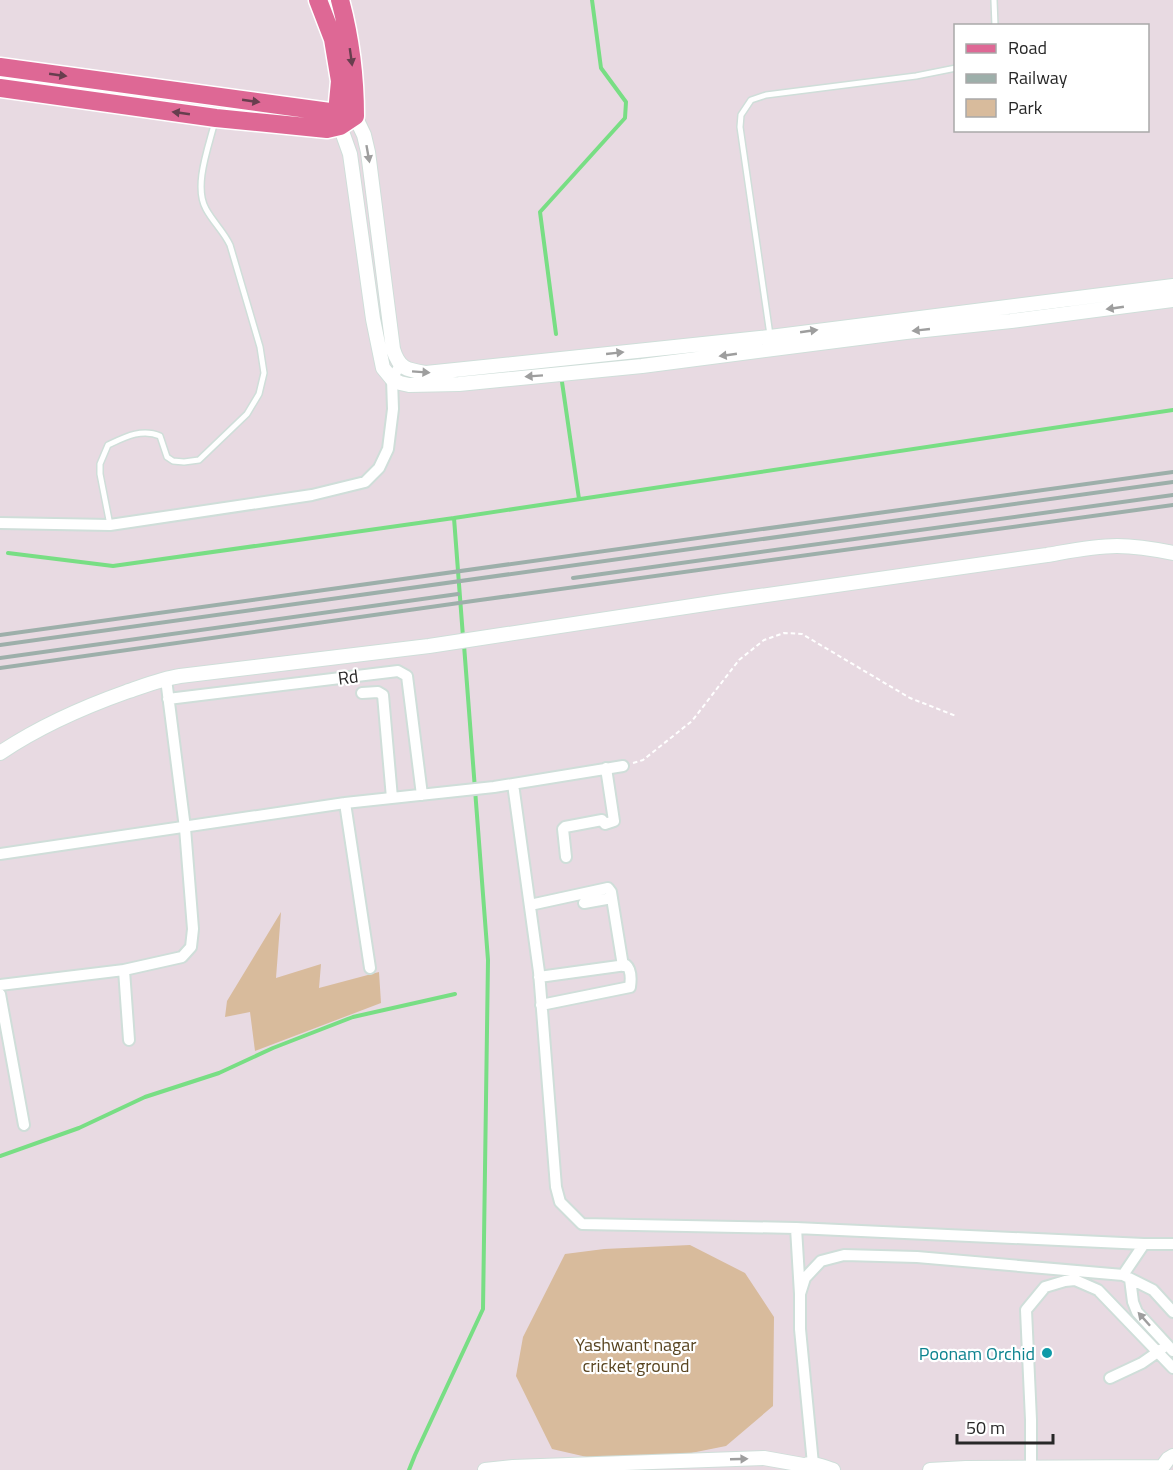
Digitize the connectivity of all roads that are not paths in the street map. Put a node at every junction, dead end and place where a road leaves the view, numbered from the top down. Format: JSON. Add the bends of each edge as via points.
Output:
{"nodes":[{"id":1,"x":318,"y":0,"type":"edge"},
{"id":2,"x":340,"y":0,"type":"edge"},
{"id":3,"x":994,"y":0,"type":"edge"},
{"id":4,"x":995,"y":24,"type":"edge"},
{"id":5,"x":0,"y":67,"type":"edge"},
{"id":6,"x":954,"y":69,"type":"edge"},
{"id":7,"x":0,"y":88,"type":"edge"},
{"id":8,"x":216,"y":118,"type":"junction"},
{"id":9,"x":344,"y":119,"type":"junction"},
{"id":10,"x":1173,"y":286,"type":"edge"},
{"id":11,"x":1173,"y":300,"type":"edge"},
{"id":12,"x":771,"y":337,"type":"junction"},
{"id":13,"x":400,"y":365,"type":"junction"},
{"id":14,"x":392,"y":379,"type":"junction"},
{"id":15,"x":0,"y":523,"type":"edge"},
{"id":16,"x":110,"y":525,"type":"junction"},
{"id":17,"x":1173,"y":553,"type":"edge"},
{"id":18,"x":166,"y":679,"type":"junction"},
{"id":19,"x":362,"y":693,"type":"dead end"},
{"id":20,"x":168,"y":699,"type":"junction"},
{"id":21,"x":0,"y":753,"type":"edge"},
{"id":22,"x":622,"y":766,"type":"road end"},
{"id":23,"x":606,"y":768,"type":"junction"},
{"id":24,"x":513,"y":784,"type":"junction"},
{"id":25,"x":422,"y":795,"type":"junction"},
{"id":26,"x":392,"y":798,"type":"junction"},
{"id":27,"x":345,"y":804,"type":"junction"},
{"id":28,"x":185,"y":828,"type":"junction"},
{"id":29,"x":0,"y":854,"type":"edge"},
{"id":30,"x":566,"y":857,"type":"dead end"},
{"id":31,"x":612,"y":898,"type":"junction"},
{"id":32,"x":584,"y":903,"type":"dead end"},
{"id":33,"x":530,"y":905,"type":"junction"},
{"id":34,"x":623,"y":966,"type":"junction"},
{"id":35,"x":370,"y":968,"type":"dead end"},
{"id":36,"x":124,"y":970,"type":"junction"},
{"id":37,"x":539,"y":977,"type":"junction"},
{"id":38,"x":0,"y":985,"type":"edge"},
{"id":39,"x":0,"y":994,"type":"edge"},
{"id":40,"x":542,"y":1005,"type":"junction"},
{"id":41,"x":129,"y":1040,"type":"dead end"},
{"id":42,"x":24,"y":1125,"type":"dead end"},
{"id":43,"x":796,"y":1228,"type":"junction"},
{"id":44,"x":1143,"y":1244,"type":"junction"},
{"id":45,"x":1173,"y":1244,"type":"edge"},
{"id":46,"x":1127,"y":1277,"type":"junction"},
{"id":47,"x":800,"y":1294,"type":"junction"},
{"id":48,"x":1173,"y":1312,"type":"edge"},
{"id":49,"x":1170,"y":1348,"type":"edge"},
{"id":50,"x":1158,"y":1353,"type":"junction"},
{"id":51,"x":1173,"y":1368,"type":"edge"},
{"id":52,"x":1110,"y":1378,"type":"dead end"},
{"id":53,"x":1173,"y":1456,"type":"edge"},
{"id":54,"x":810,"y":1467,"type":"edge"},
{"id":55,"x":1031,"y":1468,"type":"junction"},
{"id":56,"x":966,"y":1469,"type":"edge"},
{"id":57,"x":1160,"y":1469,"type":"edge"},
{"id":58,"x":485,"y":1470,"type":"edge"},
{"id":59,"x":833,"y":1470,"type":"edge"},
{"id":60,"x":930,"y":1470,"type":"edge"}],
"edges":[{"from":1,"to":9,"type":"main road","via":[[333,39]]},
{"from":2,"to":9,"type":"main road","one_way":true,"via":[[354,81]]},
{"from":3,"to":4,"type":"lane"},
{"from":5,"to":9,"type":"main road","one_way":true},
{"from":6,"to":12,"type":"lane","via":[[751,100],[741,115],[740,127]]},
{"from":8,"to":7,"type":"main road","one_way":true},
{"from":8,"to":9,"type":"main road","via":[[327,129]]},
{"from":8,"to":16,"type":"lane","via":[[200,190],[204,207],[230,245],[260,347],[264,374],[259,394],[247,414],[199,460],[173,461],[166,457],[160,436],[152,433],[129,434],[108,445],[100,464]]},
{"from":9,"to":13,"type":"street","one_way":true,"via":[[364,135],[392,340]]},
{"from":9,"to":14,"type":"street","via":[[375,329],[383,368]]},
{"from":12,"to":10,"type":"street","one_way":true},
{"from":11,"to":14,"type":"street","one_way":true,"via":[[632,368],[459,384],[409,385]]},
{"from":13,"to":12,"type":"street","one_way":true,"via":[[426,373]]},
{"from":13,"to":14,"type":"street"},
{"from":14,"to":16,"type":"street","via":[[388,449],[379,468],[364,482],[312,495]]},
{"from":15,"to":16,"type":"street"},
{"from":17,"to":18,"type":"street","via":[[1117,546],[1083,548],[492,637]]},
{"from":18,"to":20,"type":"street"},
{"from":18,"to":21,"type":"street","via":[[51,722]]},
{"from":19,"to":26,"type":"street","via":[[383,695]]},
{"from":20,"to":25,"type":"street","name":"Rd","via":[[398,671],[407,676]]},
{"from":20,"to":28,"type":"street"},
{"from":22,"to":23,"type":"street"},
{"from":23,"to":24,"type":"street"},
{"from":23,"to":30,"type":"street","via":[[614,821],[605,824],[602,819],[565,826]]},
{"from":24,"to":25,"type":"street"},
{"from":24,"to":33,"type":"street"},
{"from":25,"to":26,"type":"street"},
{"from":26,"to":27,"type":"street"},
{"from":27,"to":28,"type":"street"},
{"from":27,"to":35,"type":"street"},
{"from":28,"to":29,"type":"street"},
{"from":28,"to":36,"type":"street","via":[[191,947],[182,957]]},
{"from":31,"to":32,"type":"street"},
{"from":31,"to":33,"type":"street","via":[[608,888]]},
{"from":31,"to":34,"type":"street"},
{"from":33,"to":37,"type":"street"},
{"from":34,"to":37,"type":"street"},
{"from":34,"to":40,"type":"street","via":[[629,968],[630,987]]},
{"from":36,"to":38,"type":"street"},
{"from":36,"to":41,"type":"street"},
{"from":37,"to":40,"type":"street"},
{"from":39,"to":42,"type":"street"},
{"from":40,"to":43,"type":"street","via":[[556,1186],[560,1202],[582,1224]]},
{"from":43,"to":44,"type":"street"},
{"from":43,"to":47,"type":"street"},
{"from":44,"to":45,"type":"street"},
{"from":44,"to":46,"type":"street"},
{"from":46,"to":47,"type":"street","via":[[917,1257],[844,1255],[821,1261],[805,1278]]},
{"from":46,"to":48,"type":"street","via":[[1157,1293]]},
{"from":49,"to":46,"type":"street","one_way":true,"via":[[1137,1312]]},
{"from":47,"to":54,"type":"street"},
{"from":49,"to":50,"type":"street"},
{"from":50,"to":51,"type":"street"},
{"from":50,"to":52,"type":"street"},
{"from":50,"to":55,"type":"street","via":[[1098,1290],[1075,1280],[1046,1287],[1026,1310]]},
{"from":53,"to":57,"type":"street"},
{"from":58,"to":54,"type":"street","one_way":true,"via":[[764,1458]]},
{"from":54,"to":59,"type":"street"},
{"from":55,"to":56,"type":"street"},
{"from":55,"to":57,"type":"street"},
{"from":56,"to":60,"type":"street"}]}
